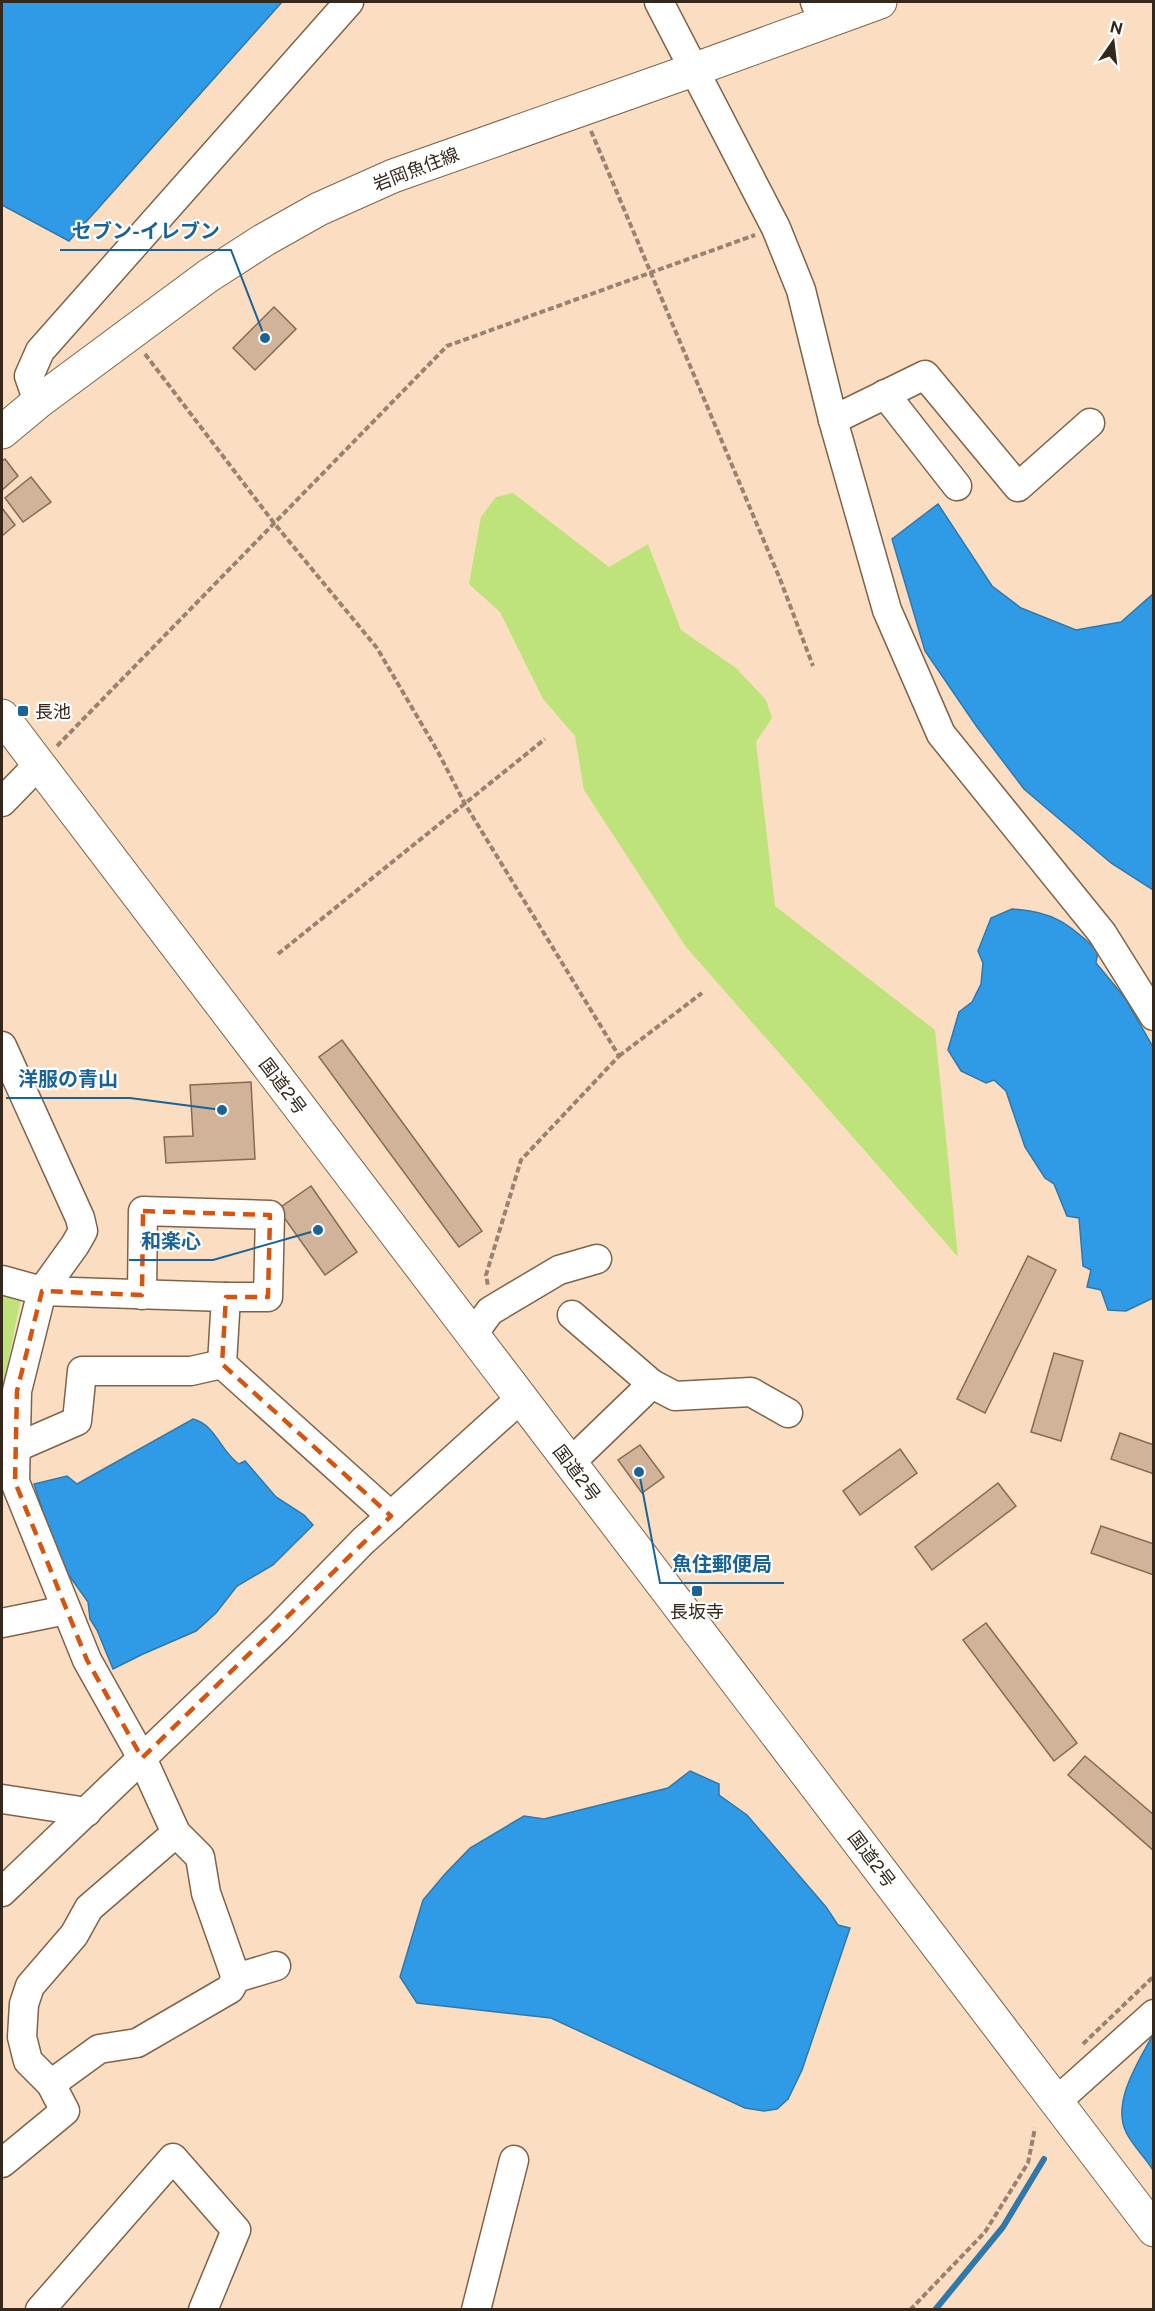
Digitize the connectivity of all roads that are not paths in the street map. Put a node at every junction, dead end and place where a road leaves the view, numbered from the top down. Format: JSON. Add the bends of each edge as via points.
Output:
{"nodes":[{"id":1,"x":349,"y":2,"type":"edge"},
{"id":2,"x":659,"y":2,"type":"edge"},
{"id":3,"x":880,"y":2,"type":"edge"},
{"id":4,"x":819,"y":12,"type":"edge"},
{"id":5,"x":693,"y":70,"type":"junction"},
{"id":6,"x":885,"y":394,"type":"junction"},
{"id":7,"x":38,"y":402,"type":"junction"},
{"id":8,"x":833,"y":420,"type":"junction"},
{"id":9,"x":1090,"y":423,"type":"dead end"},
{"id":10,"x":2,"y":432,"type":"edge"},
{"id":11,"x":957,"y":486,"type":"dead end"},
{"id":12,"x":2,"y":716,"type":"edge"},
{"id":13,"x":39,"y":765,"type":"junction"},
{"id":14,"x":2,"y":802,"type":"edge"},
{"id":15,"x":1154,"y":1016,"type":"edge"},
{"id":16,"x":2,"y":1046,"type":"edge"},
{"id":17,"x":597,"y":1259,"type":"dead end"},
{"id":18,"x":2,"y":1280,"type":"edge"},
{"id":19,"x":42,"y":1291,"type":"junction"},
{"id":20,"x":142,"y":1295,"type":"junction"},
{"id":21,"x":226,"y":1297,"type":"junction"},
{"id":22,"x":573,"y":1316,"type":"dead end"},
{"id":23,"x":482,"y":1323,"type":"junction"},
{"id":24,"x":222,"y":1364,"type":"junction"},
{"id":25,"x":652,"y":1384,"type":"junction"},
{"id":26,"x":521,"y":1398,"type":"junction"},
{"id":27,"x":788,"y":1413,"type":"dead end"},
{"id":28,"x":8,"y":1446,"type":"edge"},
{"id":29,"x":570,"y":1463,"type":"junction"},
{"id":30,"x":391,"y":1516,"type":"junction"},
{"id":31,"x":66,"y":1610,"type":"junction"},
{"id":32,"x":2,"y":1623,"type":"edge"},
{"id":33,"x":142,"y":1758,"type":"junction"},
{"id":34,"x":2,"y":1799,"type":"edge"},
{"id":35,"x":87,"y":1812,"type":"junction"},
{"id":36,"x":176,"y":1833,"type":"junction"},
{"id":37,"x":2,"y":1892,"type":"edge"},
{"id":38,"x":276,"y":1966,"type":"dead end"},
{"id":39,"x":236,"y":1978,"type":"junction"},
{"id":40,"x":1154,"y":2014,"type":"edge"},
{"id":41,"x":51,"y":2084,"type":"junction"},
{"id":42,"x":1057,"y":2101,"type":"junction"},
{"id":43,"x":514,"y":2160,"type":"dead end"},
{"id":44,"x":2,"y":2163,"type":"edge"},
{"id":45,"x":1154,"y":2230,"type":"edge"},
{"id":46,"x":40,"y":2310,"type":"edge"},
{"id":47,"x":202,"y":2310,"type":"edge"},
{"id":48,"x":476,"y":2310,"type":"edge"}],
"edges":[{"from":1,"to":7,"type":"street","via":[[40,351],[29,376]]},
{"from":2,"to":5,"type":"street"},
{"from":3,"to":4,"type":"main road","name":"岩岡魚住線"},
{"from":4,"to":5,"type":"main road","name":"岩岡魚住線"},
{"from":5,"to":7,"type":"main road","name":"岩岡魚住線","via":[[393,176],[319,209],[208,276]]},
{"from":5,"to":8,"type":"street","via":[[776,228],[801,290]]},
{"from":6,"to":8,"type":"street"},
{"from":6,"to":9,"type":"street","via":[[925,375],[1018,488]]},
{"from":6,"to":11,"type":"street"},
{"from":7,"to":10,"type":"main road","name":"岩岡魚住線"},
{"from":8,"to":15,"type":"street","via":[[887,610],[941,734],[1102,933]]},
{"from":12,"to":13,"type":"main road","name":"国道2号"},
{"from":13,"to":14,"type":"street"},
{"from":13,"to":23,"type":"main road","name":"国道2号"},
{"from":16,"to":19,"type":"street","via":[[83,1231]]},
{"from":17,"to":23,"type":"street","via":[[559,1270]]},
{"from":18,"to":19,"type":"street"},
{"from":19,"to":20,"type":"street"},
{"from":19,"to":28,"type":"street"},
{"from":20,"to":21,"type":"street"},
{"from":20,"to":21,"type":"street","via":[[143,1211],[270,1215],[268,1297]]},
{"from":21,"to":24,"type":"street"},
{"from":22,"to":25,"type":"street"},
{"from":23,"to":26,"type":"main road","name":"国道2号"},
{"from":24,"to":28,"type":"street","via":[[191,1371],[82,1371],[77,1421]]},
{"from":24,"to":30,"type":"street"},
{"from":25,"to":27,"type":"street","via":[[675,1396],[751,1392]]},
{"from":25,"to":29,"type":"street"},
{"from":26,"to":29,"type":"main road","name":"国道2号"},
{"from":26,"to":30,"type":"street"},
{"from":28,"to":31,"type":"street","via":[[15,1482]]},
{"from":29,"to":42,"type":"main road","name":"国道2号"},
{"from":30,"to":33,"type":"street"},
{"from":31,"to":32,"type":"street"},
{"from":31,"to":33,"type":"street","via":[[87,1660]]},
{"from":33,"to":35,"type":"street"},
{"from":33,"to":36,"type":"street"},
{"from":34,"to":35,"type":"street"},
{"from":35,"to":37,"type":"street"},
{"from":36,"to":39,"type":"street","via":[[200,1857],[206,1893]]},
{"from":36,"to":41,"type":"street","via":[[89,1908],[74,1935],[30,1986],[24,2004],[22,2037],[28,2061]]},
{"from":38,"to":39,"type":"street"},
{"from":39,"to":41,"type":"street","via":[[230,1989],[137,2043],[99,2049]]},
{"from":40,"to":42,"type":"street"},
{"from":41,"to":44,"type":"street","via":[[64,2111]]},
{"from":42,"to":45,"type":"main road","name":"国道2号"},
{"from":43,"to":48,"type":"street"},
{"from":46,"to":47,"type":"street","via":[[173,2158],[236,2230]]}]}
